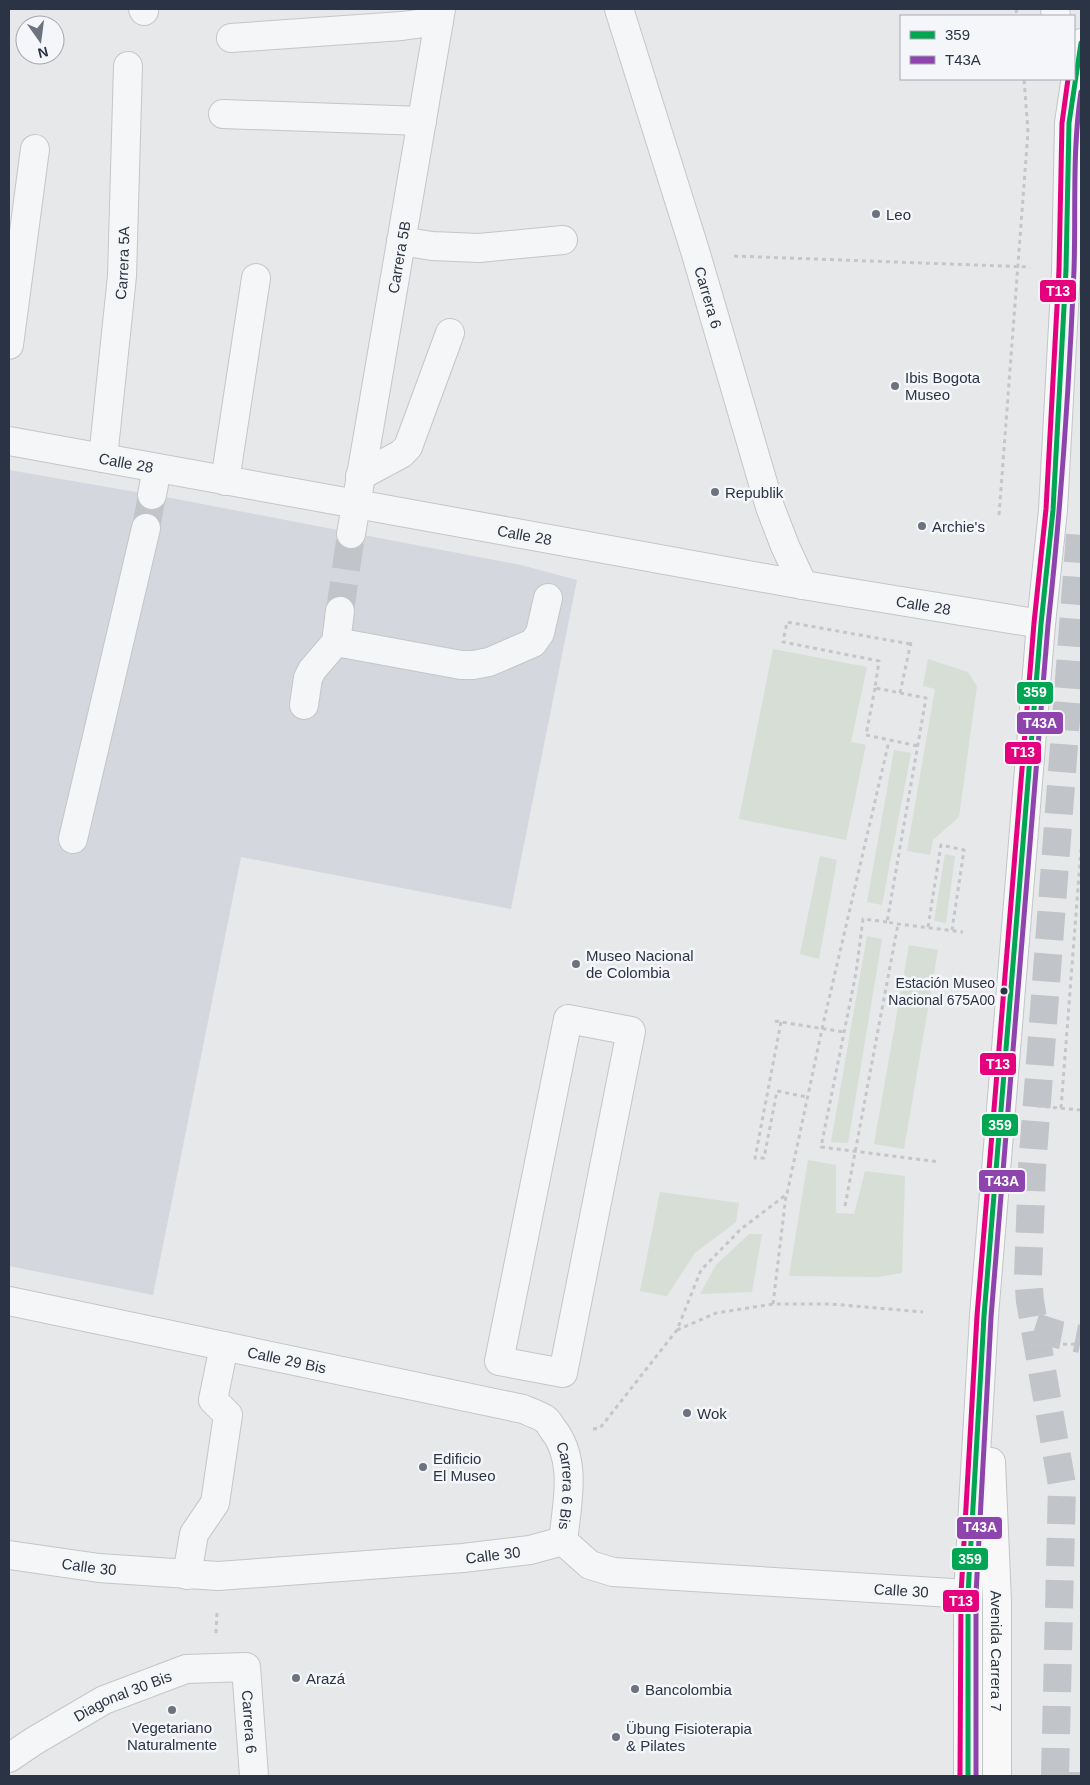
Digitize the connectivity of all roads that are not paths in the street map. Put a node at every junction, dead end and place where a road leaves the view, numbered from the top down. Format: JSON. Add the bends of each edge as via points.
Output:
{"nodes":[{"id":1,"x":619,"y":9,"type":"edge"},
{"id":2,"x":440,"y":15,"type":"edge"},
{"id":3,"x":231,"y":38,"type":"dead end"},
{"id":4,"x":1081,"y":43,"type":"edge"},
{"id":5,"x":128,"y":66,"type":"dead end"},
{"id":6,"x":1064,"y":80,"type":"edge"},
{"id":7,"x":223,"y":114,"type":"dead end"},
{"id":8,"x":422,"y":121,"type":"junction"},
{"id":9,"x":1069,"y":123,"type":"junction"},
{"id":10,"x":35,"y":149,"type":"dead end"},
{"id":11,"x":563,"y":240,"type":"dead end"},
{"id":12,"x":401,"y":241,"type":"junction"},
{"id":13,"x":256,"y":278,"type":"dead end"},
{"id":14,"x":450,"y":334,"type":"dead end"},
{"id":15,"x":9,"y":345,"type":"edge"},
{"id":16,"x":9,"y":441,"type":"edge"},
{"id":17,"x":103,"y":458,"type":"junction"},
{"id":18,"x":158,"y":468,"type":"junction"},
{"id":19,"x":360,"y":476,"type":"junction"},
{"id":20,"x":225,"y":481,"type":"junction"},
{"id":21,"x":152,"y":495,"type":"tunnel mouth"},
{"id":22,"x":356,"y":504,"type":"junction"},
{"id":23,"x":146,"y":528,"type":"tunnel mouth"},
{"id":24,"x":351,"y":534,"type":"tunnel mouth"},
{"id":25,"x":803,"y":585,"type":"junction"},
{"id":26,"x":548,"y":598,"type":"dead end"},
{"id":27,"x":340,"y":611,"type":"tunnel mouth"},
{"id":28,"x":1041,"y":624,"type":"junction"},
{"id":29,"x":336,"y":642,"type":"junction"},
{"id":30,"x":304,"y":705,"type":"dead end"},
{"id":31,"x":73,"y":839,"type":"dead end"},
{"id":32,"x":9,"y":1301,"type":"edge"},
{"id":33,"x":984,"y":1316,"type":"junction"},
{"id":34,"x":224,"y":1346,"type":"junction"},
{"id":35,"x":563,"y":1373,"type":"joint"},
{"id":36,"x":557,"y":1434,"type":"joint"},
{"id":37,"x":563,"y":1541,"type":"junction"},
{"id":38,"x":9,"y":1555,"type":"edge"},
{"id":39,"x":187,"y":1575,"type":"junction"},
{"id":40,"x":968,"y":1594,"type":"junction"},
{"id":41,"x":246,"y":1667,"type":"joint"},
{"id":42,"x":9,"y":1758,"type":"edge"},
{"id":43,"x":254,"y":1776,"type":"edge"},
{"id":44,"x":968,"y":1776,"type":"edge"},
{"id":45,"x":997,"y":1776,"type":"edge"}],
"edges":[{"from":1,"to":25,"type":"street","name":"Carrera 6","via":[[696,254],[770,507]]},
{"from":2,"to":3,"type":"street","via":[[402,26]]},
{"from":2,"to":8,"type":"street","name":"Carrera 5B"},
{"from":4,"to":9,"type":"main road"},
{"from":5,"to":17,"type":"street","name":"Carrera 5A","via":[[122,276]]},
{"from":6,"to":9,"type":"street","name":"Avenida Carrera 7"},
{"from":7,"to":8,"type":"street"},
{"from":8,"to":12,"type":"street","name":"Carrera 5B"},
{"from":9,"to":28,"type":"main road","name":"Avenida Carrera 7","via":[[1066,270],[1053,510]]},
{"from":10,"to":15,"type":"street"},
{"from":11,"to":12,"type":"street","via":[[479,248]]},
{"from":12,"to":19,"type":"street","name":"Carrera 5B"},
{"from":13,"to":20,"type":"street"},
{"from":14,"to":19,"type":"street","via":[[408,447]]},
{"from":16,"to":17,"type":"street","name":"Calle 28"},
{"from":17,"to":18,"type":"street","name":"Calle 28"},
{"from":18,"to":20,"type":"street","name":"Calle 28"},
{"from":18,"to":21,"type":"street"},
{"from":19,"to":22,"type":"street","name":"Carrera 5B"},
{"from":20,"to":22,"type":"street","name":"Calle 28"},
{"from":22,"to":24,"type":"street","name":"Carrera 5B"},
{"from":22,"to":25,"type":"street","name":"Calle 28"},
{"from":23,"to":31,"type":"street"},
{"from":25,"to":28,"type":"street","name":"Calle 28"},
{"from":26,"to":29,"type":"street","via":[[540,633],[533,643],[489,662],[461,665]]},
{"from":27,"to":29,"type":"street"},
{"from":28,"to":33,"type":"main road","name":"Avenida Carrera 7"},
{"from":29,"to":30,"type":"street","via":[[312,670]]},
{"from":32,"to":34,"type":"street","name":"Calle 29 Bis"},
{"from":33,"to":40,"type":"main road","name":"Avenida Carrera 7"},
{"from":33,"to":45,"type":"main road","name":"Avenida Carrera 7","via":[[998,1601]]},
{"from":34,"to":36,"type":"street","name":"Calle 29 Bis","via":[[523,1409],[545,1419]]},
{"from":34,"to":39,"type":"street","via":[[213,1400],[228,1415],[215,1503],[194,1534]]},
{"from":35,"to":35,"type":"street","via":[[499,1361],[568,1019],[631,1031]]},
{"from":36,"to":37,"type":"street","name":"Carrera 6 Bis","via":[[565,1450],[569,1472]]},
{"from":37,"to":39,"type":"street","name":"Calle 30","via":[[530,1550],[463,1558],[218,1576]]},
{"from":37,"to":40,"type":"street","name":"Calle 30","via":[[590,1565],[613,1572]]},
{"from":38,"to":39,"type":"street","name":"Calle 30","via":[[99,1568]]},
{"from":40,"to":44,"type":"main road","name":"Avenida Carrera 7"},
{"from":41,"to":42,"type":"street","name":"Diagonal 30 Bis","via":[[186,1670],[104,1700]]},
{"from":41,"to":43,"type":"street","name":"Carrera 6"}]}
